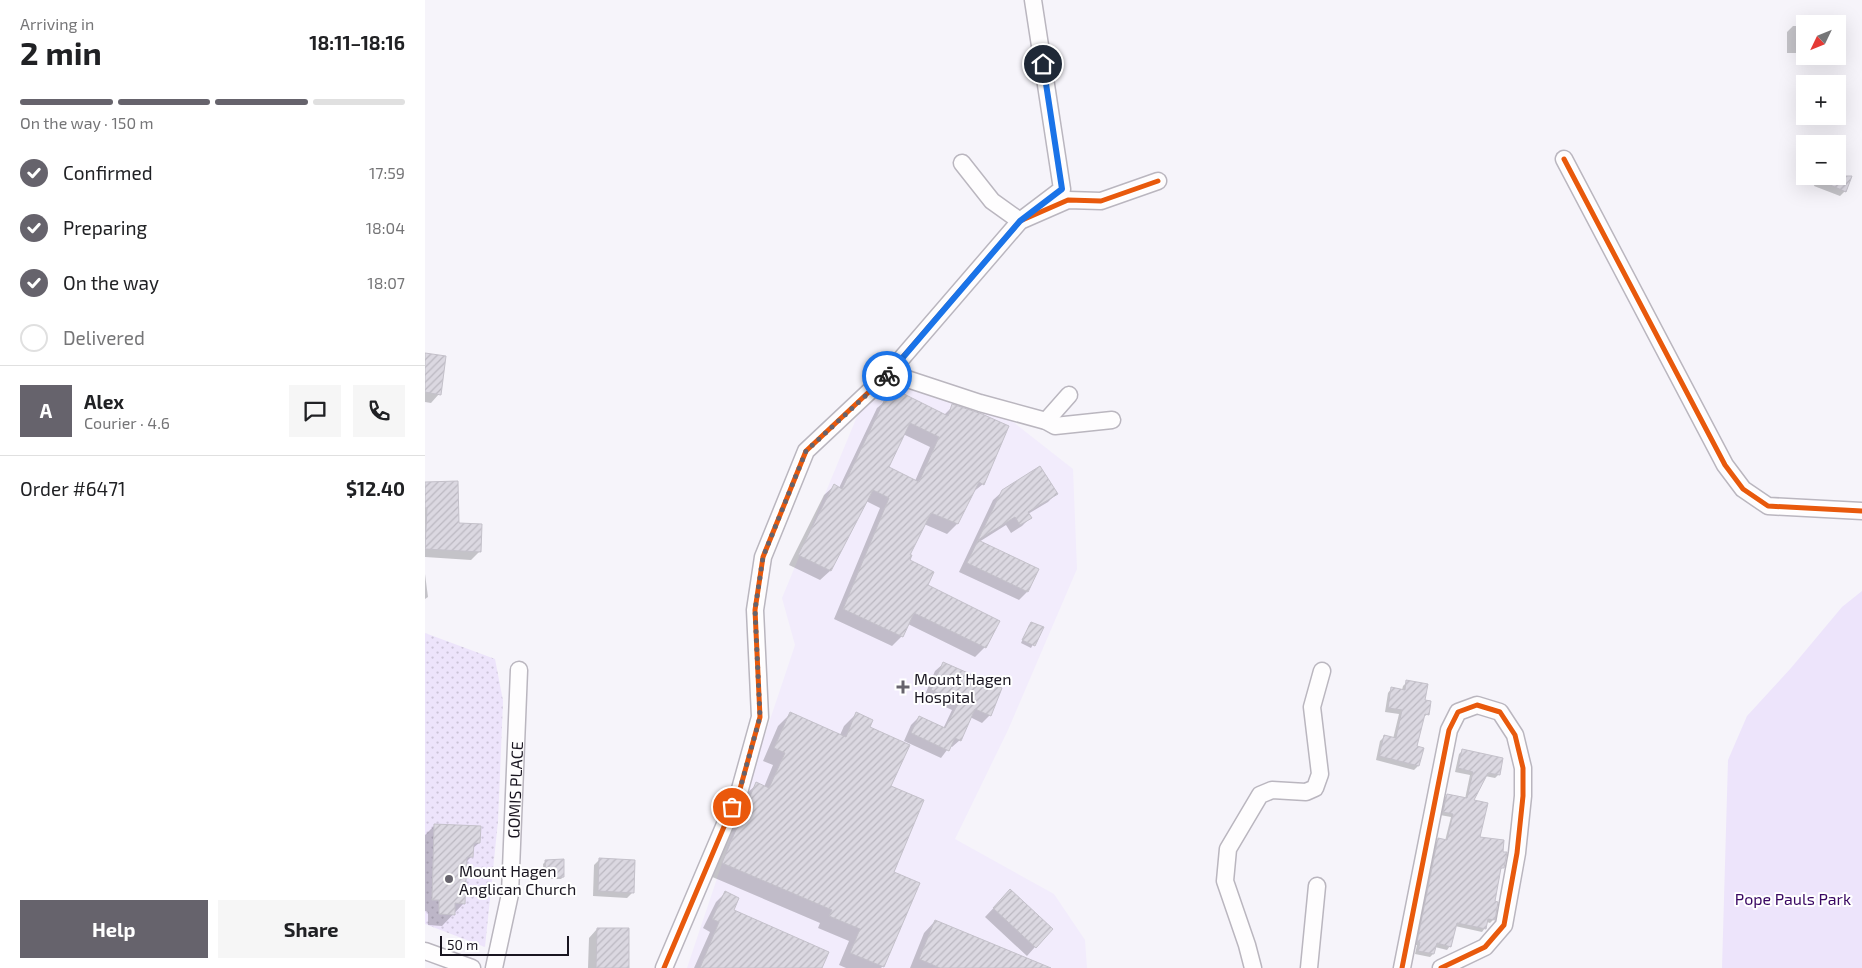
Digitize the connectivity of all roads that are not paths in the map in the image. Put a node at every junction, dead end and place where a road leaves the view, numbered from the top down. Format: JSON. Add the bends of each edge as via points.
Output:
{"nodes":[{"id":1,"x":1033,"y":0,"type":"edge"},
{"id":2,"x":1564,"y":159,"type":"dead end"},
{"id":3,"x":962,"y":163,"type":"dead end"},
{"id":4,"x":1158,"y":181,"type":"dead end"},
{"id":5,"x":1020,"y":221,"type":"junction"},
{"id":6,"x":889,"y":373,"type":"junction"},
{"id":7,"x":1069,"y":395,"type":"dead end"},
{"id":8,"x":1046,"y":420,"type":"junction"},
{"id":9,"x":1112,"y":420,"type":"dead end"},
{"id":10,"x":1862,"y":511,"type":"edge"},
{"id":11,"x":519,"y":670,"type":"dead end"},
{"id":12,"x":1322,"y":671,"type":"dead end"},
{"id":13,"x":1317,"y":886,"type":"dead end"},
{"id":14,"x":425,"y":952,"type":"edge"},
{"id":15,"x":472,"y":968,"type":"edge"},
{"id":16,"x":494,"y":968,"type":"edge"},
{"id":17,"x":664,"y":968,"type":"edge"},
{"id":18,"x":1253,"y":968,"type":"edge"},
{"id":19,"x":1309,"y":968,"type":"edge"},
{"id":20,"x":1402,"y":968,"type":"edge"},
{"id":21,"x":1441,"y":968,"type":"edge"}],
"edges":[{"from":1,"to":5,"type":"street","via":[[1062,189]]},
{"from":2,"to":10,"type":"street","via":[[1725,465],[1743,489],[1768,506]]},
{"from":3,"to":5,"type":"street","via":[[992,201]]},
{"from":4,"to":5,"type":"street","via":[[1101,201],[1068,200]]},
{"from":5,"to":6,"type":"street"},
{"from":6,"to":8,"type":"street","via":[[980,403]]},
{"from":6,"to":17,"type":"street","via":[[806,451],[763,557],[755,610],[760,717],[740,789]]},
{"from":7,"to":8,"type":"street"},
{"from":8,"to":9,"type":"street","via":[[1055,426]]},
{"from":11,"to":16,"type":"street","name":"GOMIS PLACE","via":[[510,894]]},
{"from":12,"to":18,"type":"street","via":[[1312,707],[1321,774],[1315,788],[1306,792],[1272,790],[1260,795],[1228,849],[1225,881]]},
{"from":13,"to":19,"type":"street"},
{"from":14,"to":15,"type":"street"},
{"from":20,"to":21,"type":"street","via":[[1449,730],[1458,712],[1477,704],[1499,712],[1515,735],[1523,768],[1517,852],[1504,924],[1485,947]]}]}
